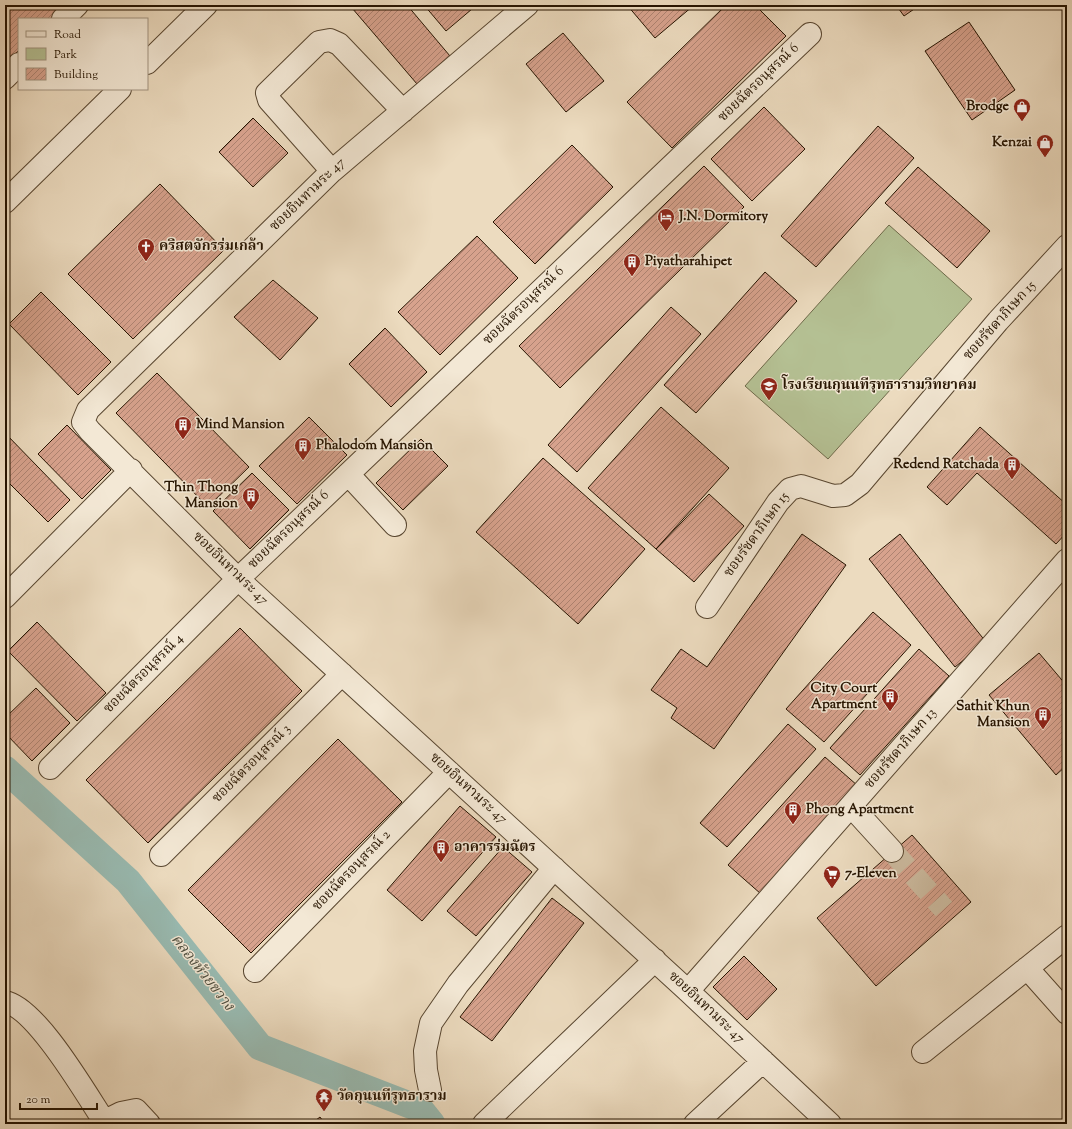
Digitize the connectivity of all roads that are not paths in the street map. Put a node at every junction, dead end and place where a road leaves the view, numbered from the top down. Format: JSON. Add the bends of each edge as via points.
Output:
{"nodes":[{"id":1,"x":77,"y":5,"type":"edge"},
{"id":2,"x":206,"y":5,"type":"edge"},
{"id":3,"x":527,"y":5,"type":"edge"},
{"id":4,"x":64,"y":18,"type":"edge"},
{"id":5,"x":810,"y":34,"type":"dead end"},
{"id":6,"x":148,"y":62,"type":"edge"},
{"id":7,"x":18,"y":65,"type":"edge"},
{"id":8,"x":5,"y":78,"type":"edge"},
{"id":9,"x":119,"y":90,"type":"edge"},
{"id":10,"x":403,"y":111,"type":"junction"},
{"id":11,"x":332,"y":171,"type":"junction"},
{"id":12,"x":5,"y":202,"type":"edge"},
{"id":13,"x":1067,"y":246,"type":"edge"},
{"id":14,"x":131,"y":470,"type":"junction"},
{"id":15,"x":348,"y":474,"type":"junction"},
{"id":16,"x":394,"y":525,"type":"dead end"},
{"id":17,"x":1067,"y":560,"type":"edge"},
{"id":18,"x":238,"y":579,"type":"junction"},
{"id":19,"x":5,"y":597,"type":"edge"},
{"id":20,"x":707,"y":607,"type":"dead end"},
{"id":21,"x":342,"y":674,"type":"junction"},
{"id":22,"x":50,"y":768,"type":"dead end"},
{"id":23,"x":449,"y":772,"type":"junction"},
{"id":24,"x":851,"y":806,"type":"junction"},
{"id":25,"x":892,"y":851,"type":"tunnel mouth"},
{"id":26,"x":161,"y":855,"type":"dead end"},
{"id":27,"x":554,"y":868,"type":"junction"},
{"id":28,"x":1067,"y":936,"type":"edge"},
{"id":29,"x":655,"y":960,"type":"junction"},
{"id":30,"x":1027,"y":968,"type":"junction"},
{"id":31,"x":255,"y":971,"type":"dead end"},
{"id":32,"x":688,"y":991,"type":"junction"},
{"id":33,"x":5,"y":1002,"type":"edge"},
{"id":34,"x":1067,"y":1013,"type":"edge"},
{"id":35,"x":923,"y":1052,"type":"dead end"},
{"id":36,"x":763,"y":1061,"type":"junction"},
{"id":37,"x":430,"y":1090,"type":"dead end"},
{"id":38,"x":102,"y":1123,"type":"edge"},
{"id":39,"x":149,"y":1124,"type":"edge"},
{"id":40,"x":484,"y":1124,"type":"edge"},
{"id":41,"x":695,"y":1124,"type":"edge"},
{"id":42,"x":830,"y":1124,"type":"edge"}],
"edges":[{"from":1,"to":4,"type":"street"},
{"from":2,"to":6,"type":"street"},
{"from":3,"to":10,"type":"street","name":"ซอยอินทามระ 47"},
{"from":5,"to":15,"type":"street","name":"ซอยฉัตรอนุสรณ์ 6"},
{"from":7,"to":8,"type":"street"},
{"from":9,"to":12,"type":"street"},
{"from":10,"to":11,"type":"street","name":"ซอยอินทามระ 47"},
{"from":10,"to":11,"type":"street","via":[[339,44],[330,40],[319,42],[267,93],[269,100]]},
{"from":11,"to":14,"type":"street","name":"ซอยอินทามระ 47","via":[[88,410],[83,422]]},
{"from":13,"to":20,"type":"street","name":"ซอยรัชดาภิเษก 15","via":[[998,321],[860,484],[845,495],[833,496],[801,486],[790,489],[778,502]]},
{"from":14,"to":18,"type":"street","name":"ซอยอินทามระ 47"},
{"from":14,"to":19,"type":"street"},
{"from":15,"to":16,"type":"street"},
{"from":15,"to":18,"type":"street","name":"ซอยฉัตรอนุสรณ์ 6"},
{"from":17,"to":24,"type":"street","name":"ซอยรัชดาภิเษก 13"},
{"from":18,"to":21,"type":"street","name":"ซอยอินทามระ 47"},
{"from":18,"to":22,"type":"street","name":"ซอยฉัตรอนุสรณ์ 4"},
{"from":21,"to":23,"type":"street","name":"ซอยอินทามระ 47"},
{"from":21,"to":26,"type":"street","name":"ซอยฉัตรอนุสรณ์ 3"},
{"from":23,"to":27,"type":"street","name":"ซอยอินทามระ 47"},
{"from":23,"to":31,"type":"street","name":"ซอยฉัตรอนุสรณ์ 2"},
{"from":24,"to":25,"type":"street"},
{"from":24,"to":32,"type":"street","name":"ซอยรัชดาภิเษก 13"},
{"from":27,"to":29,"type":"street","name":"ซอยอินทามระ 47"},
{"from":27,"to":37,"type":"street","via":[[458,984],[431,1023],[425,1051]]},
{"from":28,"to":30,"type":"street"},
{"from":29,"to":32,"type":"street","name":"ซอยอินทามระ 47"},
{"from":29,"to":40,"type":"street"},
{"from":30,"to":34,"type":"street"},
{"from":30,"to":35,"type":"street"},
{"from":32,"to":36,"type":"street","name":"ซอยอินทามระ 47"},
{"from":33,"to":38,"type":"street","via":[[17,1007],[33,1020],[49,1039]]},
{"from":36,"to":41,"type":"street"},
{"from":36,"to":42,"type":"street","name":"ซอยอินทามระ 47"},
{"from":38,"to":39,"type":"street","via":[[121,1113],[136,1110]]}]}
